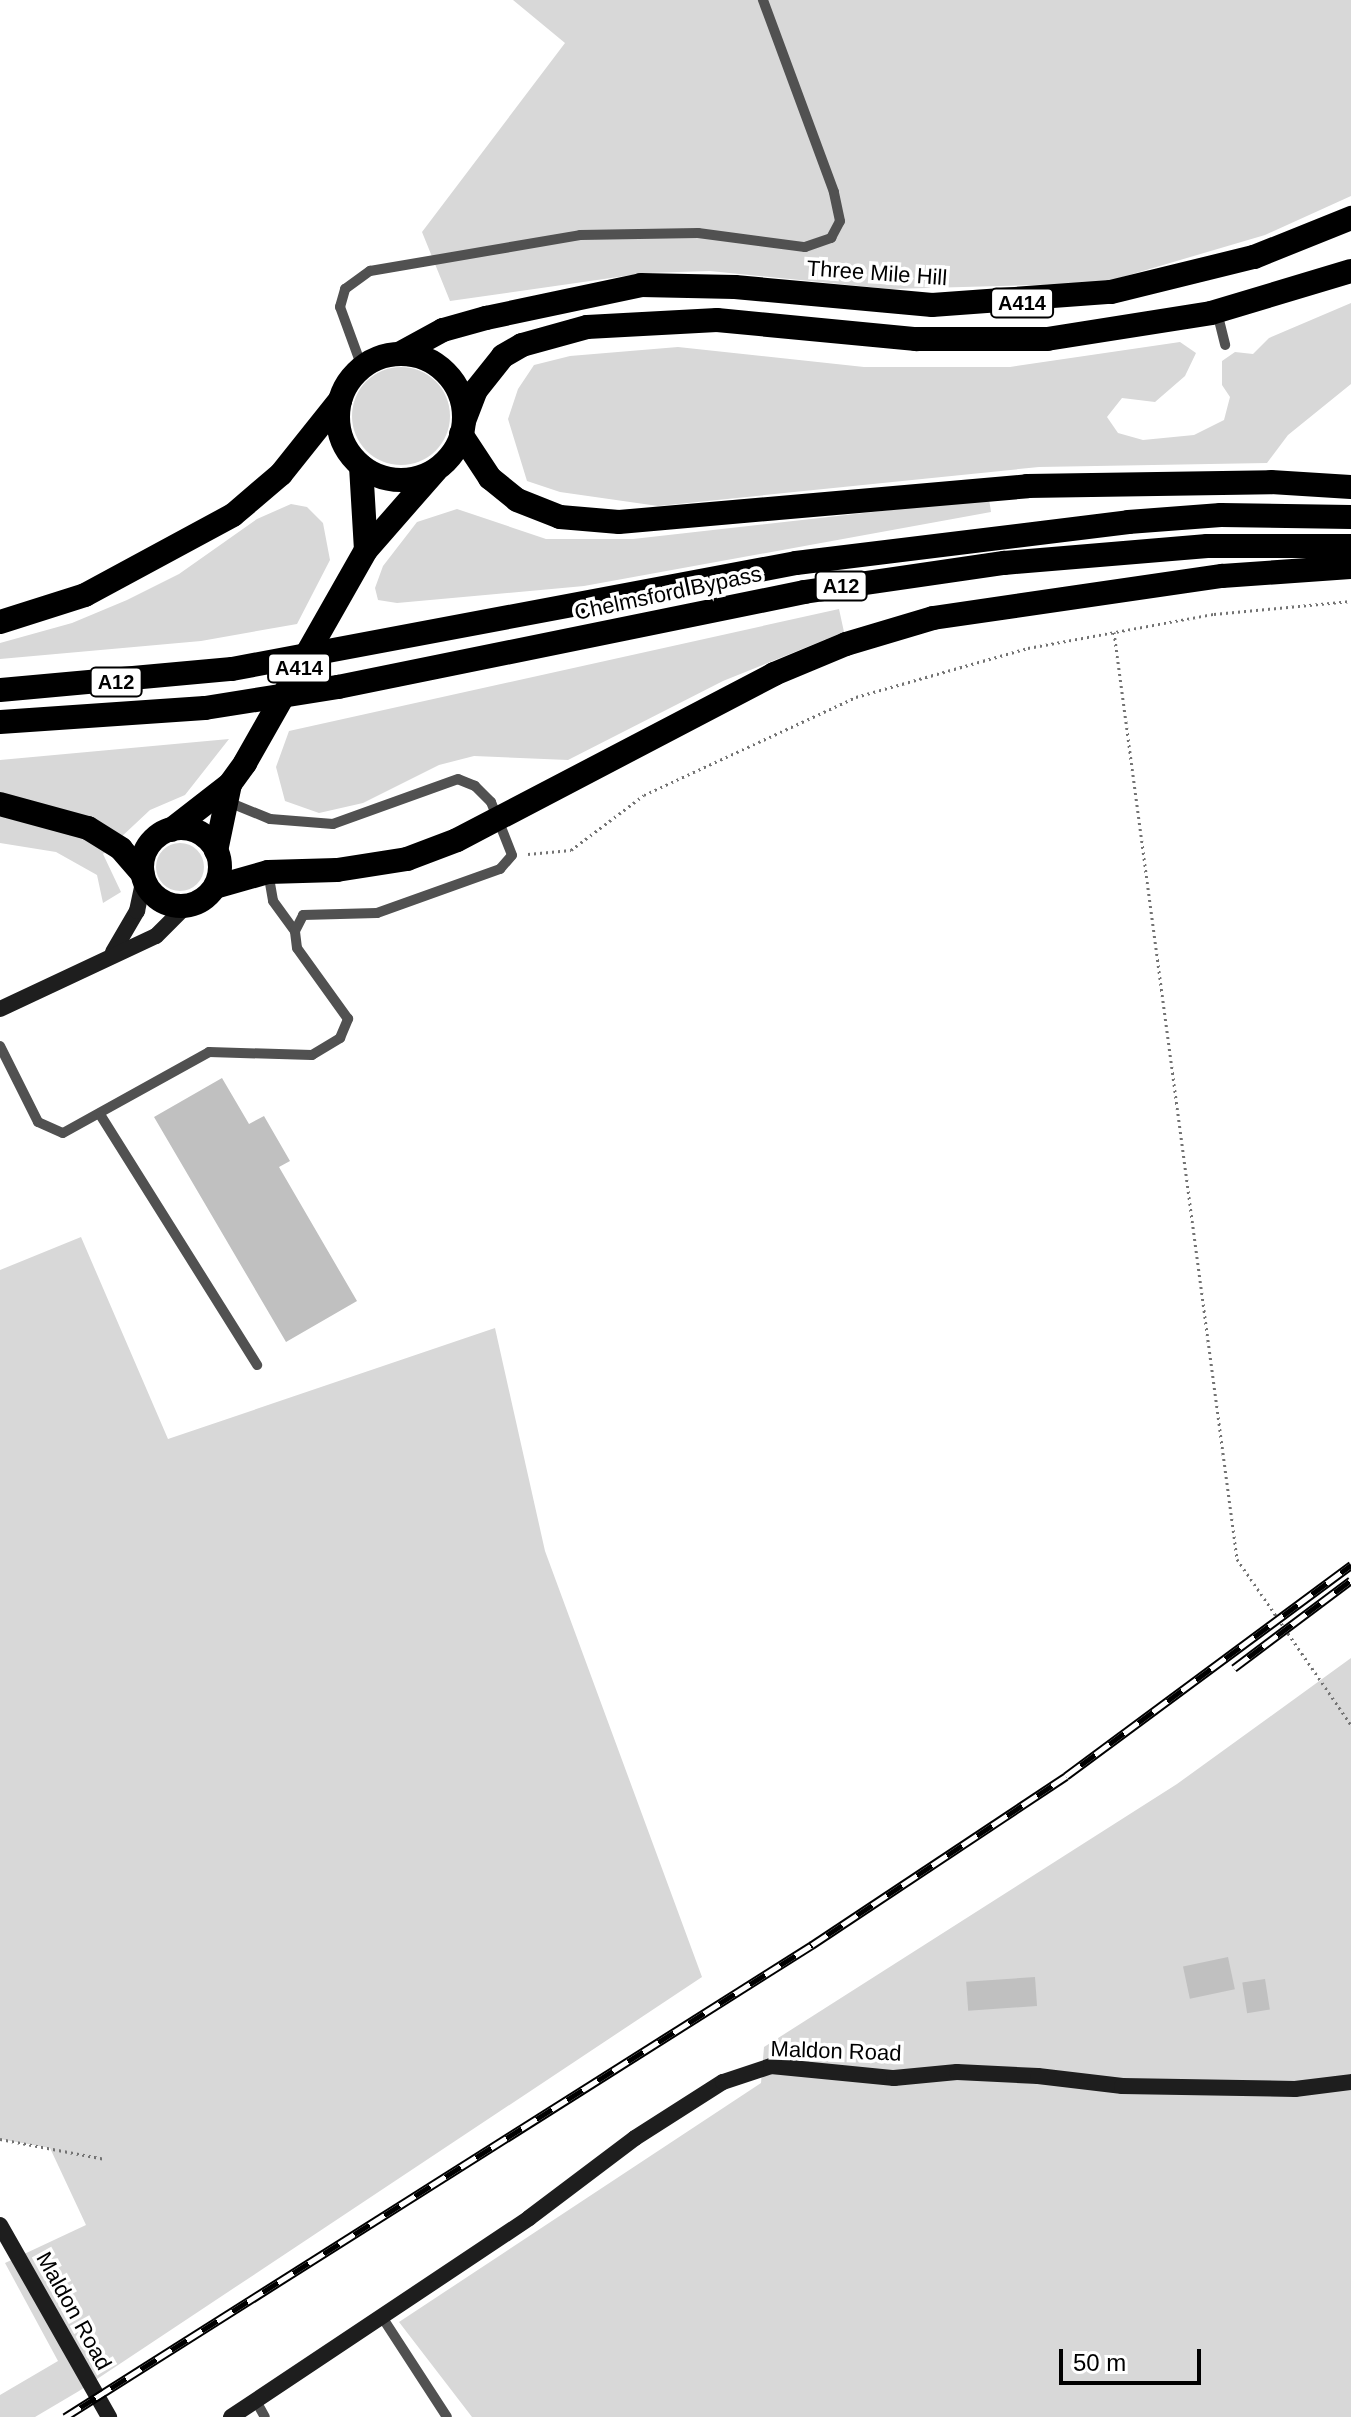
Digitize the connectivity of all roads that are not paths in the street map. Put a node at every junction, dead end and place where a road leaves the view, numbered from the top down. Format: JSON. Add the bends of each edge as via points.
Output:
{"nodes":[{"id":1,"x":763,"y":0,"type":"edge"},
{"id":2,"x":1351,"y":218,"type":"edge"},
{"id":3,"x":1351,"y":271,"type":"edge"},
{"id":4,"x":1217,"y":311,"type":"junction"},
{"id":5,"x":1225,"y":345,"type":"dead end"},
{"id":6,"x":399,"y":354,"type":"junction"},
{"id":7,"x":362,"y":367,"type":"junction"},
{"id":8,"x":340,"y":400,"type":"junction"},
{"id":9,"x":462,"y":428,"type":"junction"},
{"id":10,"x":361,"y":466,"type":"junction"},
{"id":11,"x":436,"y":470,"type":"junction"},
{"id":12,"x":1351,"y":487,"type":"edge"},
{"id":13,"x":1351,"y":517,"type":"edge"},
{"id":14,"x":1351,"y":546,"type":"edge"},
{"id":15,"x":366,"y":550,"type":"junction"},
{"id":16,"x":1351,"y":567,"type":"edge"},
{"id":17,"x":0,"y":622,"type":"edge"},
{"id":18,"x":0,"y":690,"type":"edge"},
{"id":19,"x":0,"y":722,"type":"edge"},
{"id":20,"x":223,"y":793,"type":"junction"},
{"id":21,"x":0,"y":804,"type":"edge"},
{"id":22,"x":496,"y":820,"type":"junction"},
{"id":23,"x":171,"y":830,"type":"junction"},
{"id":24,"x":216,"y":851,"type":"junction"},
{"id":25,"x":268,"y":872,"type":"junction"},
{"id":26,"x":143,"y":877,"type":"junction"},
{"id":27,"x":215,"y":887,"type":"junction"},
{"id":28,"x":186,"y":906,"type":"junction"},
{"id":29,"x":295,"y":931,"type":"junction"},
{"id":30,"x":113,"y":952,"type":"junction"},
{"id":31,"x":0,"y":1009,"type":"edge"},
{"id":32,"x":0,"y":1046,"type":"edge"},
{"id":33,"x":101,"y":1116,"type":"junction"},
{"id":34,"x":257,"y":1365,"type":"dead end"},
{"id":35,"x":1351,"y":2082,"type":"edge"},
{"id":36,"x":0,"y":2225,"type":"edge"},
{"id":37,"x":382,"y":2317,"type":"junction"},
{"id":38,"x":256,"y":2401,"type":"junction"},
{"id":39,"x":109,"y":2417,"type":"edge"},
{"id":40,"x":231,"y":2417,"type":"edge"},
{"id":41,"x":265,"y":2417,"type":"edge"},
{"id":42,"x":447,"y":2417,"type":"edge"}],
"edges":[{"from":1,"to":7,"type":"lane","via":[[834,192],[840,221],[831,238],[805,247],[698,233],[580,235],[370,271],[345,289],[340,307]]},
{"from":2,"to":6,"type":"highway","name":"Three Mile Hill","number":"A414","via":[[1254,257],[1111,292],[1019,303],[932,305],[706,285],[641,285],[443,330]]},
{"from":3,"to":4,"type":"highway","number":"A414"},
{"from":4,"to":5,"type":"lane"},
{"from":4,"to":9,"type":"highway","number":"A414","via":[[1047,339],[916,339],[717,320],[587,327],[522,345],[503,356],[476,390]]},
{"from":6,"to":7,"type":"highway"},
{"from":6,"to":9,"type":"highway","via":[[425,359],[449,376],[461,397]]},
{"from":7,"to":8,"type":"highway"},
{"from":8,"to":10,"type":"highway","via":[[342,441]]},
{"from":8,"to":17,"type":"highway","via":[[281,474],[233,515],[85,595]]},
{"from":9,"to":11,"type":"highway"},
{"from":9,"to":12,"type":"highway","via":[[490,478],[517,500],[560,517],[619,522],[1027,486],[1271,482]]},
{"from":10,"to":11,"type":"highway","via":[[374,475],[407,481]]},
{"from":10,"to":15,"type":"highway"},
{"from":11,"to":15,"type":"highway","number":"A414"},
{"from":13,"to":18,"type":"highway","name":"Chelmsford Bypass","number":"A12","via":[[1221,515],[1128,522],[796,563],[232,669]]},
{"from":14,"to":19,"type":"highway","name":"Chelmsford Bypass","number":"A12","via":[[1207,546],[1004,563],[804,592],[338,687],[205,708]]},
{"from":15,"to":20,"type":"highway","number":"A414"},
{"from":16,"to":22,"type":"highway","via":[[1222,576],[1028,601],[933,618],[875,635],[774,674]]},
{"from":20,"to":22,"type":"lane","via":[[270,819],[333,824],[378,812],[434,783],[458,779],[482,791]]},
{"from":20,"to":23,"type":"highway","number":"A414"},
{"from":20,"to":24,"type":"highway","number":"A414"},
{"from":21,"to":26,"type":"highway","via":[[88,828],[121,849]]},
{"from":22,"to":25,"type":"highway","via":[[407,859],[337,870]]},
{"from":22,"to":29,"type":"lane","via":[[512,855],[500,869],[377,913],[303,915]]},
{"from":23,"to":24,"type":"highway","via":[[200,833]]},
{"from":23,"to":26,"type":"highway","via":[[146,848]]},
{"from":24,"to":27,"type":"highway","via":[[220,866]]},
{"from":25,"to":27,"type":"highway"},
{"from":25,"to":29,"type":"lane","via":[[273,901]]},
{"from":26,"to":28,"type":"highway","via":[[158,899]]},
{"from":26,"to":30,"type":"street","via":[[137,911]]},
{"from":27,"to":28,"type":"highway"},
{"from":28,"to":30,"type":"street","via":[[156,936]]},
{"from":29,"to":33,"type":"lane","via":[[297,948],[348,1019],[340,1038],[312,1055],[209,1052]]},
{"from":30,"to":31,"type":"street"},
{"from":32,"to":33,"type":"lane","via":[[38,1122],[48,1129],[63,1133]]},
{"from":33,"to":34,"type":"lane"},
{"from":35,"to":37,"type":"street","name":"Maldon Road","via":[[1295,2089],[1122,2086],[1038,2076],[957,2072],[894,2078],[771,2066],[723,2082],[672,2114]]},
{"from":36,"to":39,"type":"street","name":"Maldon Road"},
{"from":37,"to":38,"type":"street","name":"Maldon Road"},
{"from":37,"to":42,"type":"lane"},
{"from":38,"to":40,"type":"street","name":"Maldon Road"},
{"from":38,"to":41,"type":"lane"}]}
